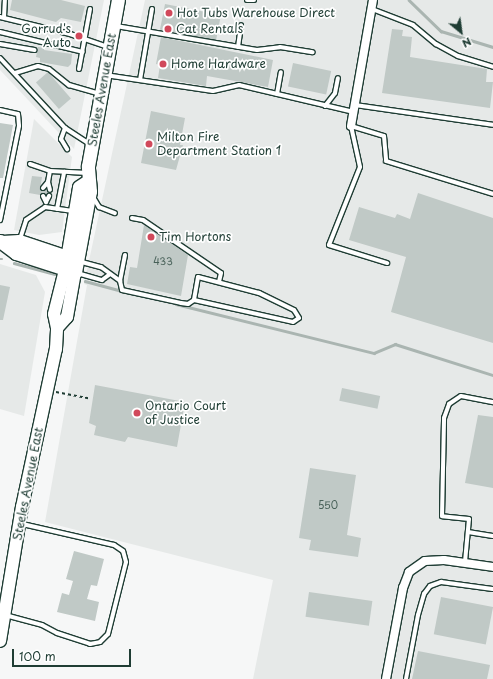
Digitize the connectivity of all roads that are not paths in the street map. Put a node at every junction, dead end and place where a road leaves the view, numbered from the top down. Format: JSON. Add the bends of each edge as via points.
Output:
{"nodes":[{"id":1,"x":5,"y":0,"type":"edge"},
{"id":2,"x":118,"y":0,"type":"edge"},
{"id":3,"x":247,"y":0,"type":"edge"},
{"id":4,"x":254,"y":0,"type":"edge"},
{"id":5,"x":373,"y":0,"type":"edge"},
{"id":6,"x":90,"y":9,"type":"dead end"},
{"id":7,"x":152,"y":9,"type":"dead end"},
{"id":8,"x":371,"y":9,"type":"junction"},
{"id":9,"x":2,"y":17,"type":"edge"},
{"id":10,"x":114,"y":26,"type":"junction"},
{"id":11,"x":241,"y":26,"type":"dead end"},
{"id":12,"x":147,"y":31,"type":"junction"},
{"id":13,"x":0,"y":32,"type":"edge"},
{"id":14,"x":85,"y":39,"type":"junction"},
{"id":15,"x":0,"y":44,"type":"edge"},
{"id":16,"x":238,"y":47,"type":"junction"},
{"id":17,"x":110,"y":48,"type":"junction"},
{"id":18,"x":34,"y":50,"type":"dead end"},
{"id":19,"x":83,"y":52,"type":"junction"},
{"id":20,"x":312,"y":52,"type":"dead end"},
{"id":21,"x":0,"y":58,"type":"edge"},
{"id":22,"x":493,"y":67,"type":"edge"},
{"id":23,"x":79,"y":69,"type":"dead end"},
{"id":24,"x":281,"y":72,"type":"dead end"},
{"id":25,"x":15,"y":73,"type":"junction"},
{"id":26,"x":105,"y":75,"type":"junction"},
{"id":27,"x":338,"y":78,"type":"dead end"},
{"id":28,"x":140,"y":80,"type":"junction"},
{"id":29,"x":101,"y":94,"type":"junction"},
{"id":30,"x":277,"y":94,"type":"junction"},
{"id":31,"x":325,"y":106,"type":"junction"},
{"id":32,"x":355,"y":109,"type":"junction"},
{"id":33,"x":0,"y":110,"type":"edge"},
{"id":34,"x":493,"y":125,"type":"edge"},
{"id":35,"x":351,"y":126,"type":"junction"},
{"id":36,"x":65,"y":128,"type":"junction"},
{"id":37,"x":92,"y":146,"type":"junction"},
{"id":38,"x":67,"y":149,"type":"dead end"},
{"id":39,"x":30,"y":164,"type":"dead end"},
{"id":40,"x":50,"y":171,"type":"junction"},
{"id":41,"x":64,"y":172,"type":"junction"},
{"id":42,"x":48,"y":182,"type":"junction"},
{"id":43,"x":88,"y":182,"type":"junction"},
{"id":44,"x":43,"y":188,"type":"dead end"},
{"id":45,"x":50,"y":190,"type":"dead end"},
{"id":46,"x":493,"y":194,"type":"edge"},
{"id":47,"x":43,"y":196,"type":"dead end"},
{"id":48,"x":49,"y":196,"type":"dead end"},
{"id":49,"x":45,"y":205,"type":"junction"},
{"id":50,"x":57,"y":209,"type":"junction"},
{"id":51,"x":75,"y":212,"type":"junction"},
{"id":52,"x":115,"y":213,"type":"dead end"},
{"id":53,"x":132,"y":218,"type":"dead end"},
{"id":54,"x":0,"y":220,"type":"edge"},
{"id":55,"x":1,"y":241,"type":"edge"},
{"id":56,"x":19,"y":241,"type":"junction"},
{"id":57,"x":125,"y":255,"type":"dead end"},
{"id":58,"x":387,"y":263,"type":"dead end"},
{"id":59,"x":72,"y":265,"type":"junction"},
{"id":60,"x":109,"y":275,"type":"junction"},
{"id":61,"x":120,"y":281,"type":"junction"},
{"id":62,"x":220,"y":282,"type":"junction"},
{"id":63,"x":194,"y":300,"type":"junction"},
{"id":64,"x":493,"y":402,"type":"edge"},
{"id":65,"x":19,"y":523,"type":"junction"},
{"id":66,"x":468,"y":532,"type":"junction"},
{"id":67,"x":493,"y":536,"type":"edge"},
{"id":68,"x":465,"y":562,"type":"junction"},
{"id":69,"x":493,"y":567,"type":"edge"},
{"id":70,"x":493,"y":589,"type":"edge"},
{"id":71,"x":4,"y":615,"type":"junction"},
{"id":72,"x":0,"y":641,"type":"edge"},
{"id":73,"x":386,"y":679,"type":"edge"},
{"id":74,"x":406,"y":679,"type":"edge"}],
"edges":[{"from":1,"to":9,"type":"lane"},
{"from":2,"to":10,"type":"main road","name":"Steeles Avenue East"},
{"from":3,"to":4,"type":"lane"},
{"from":5,"to":8,"type":"street"},
{"from":6,"to":14,"type":"lane"},
{"from":7,"to":12,"type":"lane"},
{"from":8,"to":22,"type":"lane","via":[[413,25],[436,44],[458,56]]},
{"from":8,"to":32,"type":"street"},
{"from":9,"to":14,"type":"lane"},
{"from":10,"to":12,"type":"lane"},
{"from":10,"to":17,"type":"main road","name":"Steeles Avenue East"},
{"from":11,"to":16,"type":"lane"},
{"from":12,"to":16,"type":"lane"},
{"from":12,"to":28,"type":"lane"},
{"from":13,"to":19,"type":"lane"},
{"from":14,"to":17,"type":"lane"},
{"from":14,"to":19,"type":"lane"},
{"from":15,"to":18,"type":"lane"},
{"from":16,"to":20,"type":"lane","via":[[256,50],[280,47]]},
{"from":17,"to":26,"type":"main road","name":"Steeles Avenue East"},
{"from":19,"to":23,"type":"lane"},
{"from":21,"to":25,"type":"lane"},
{"from":24,"to":30,"type":"lane"},
{"from":25,"to":29,"type":"lane","via":[[38,66],[49,69],[69,85]]},
{"from":25,"to":36,"type":"lane"},
{"from":26,"to":28,"type":"lane"},
{"from":26,"to":29,"type":"main road","name":"Steeles Avenue East"},
{"from":27,"to":31,"type":"lane","via":[[336,93]]},
{"from":28,"to":30,"type":"lane","via":[[213,91],[239,85]]},
{"from":29,"to":37,"type":"main road","name":"Steeles Avenue East"},
{"from":30,"to":31,"type":"lane"},
{"from":31,"to":32,"type":"lane"},
{"from":32,"to":34,"type":"lane"},
{"from":32,"to":35,"type":"street"},
{"from":33,"to":54,"type":"lane","via":[[18,114],[18,126]]},
{"from":35,"to":46,"type":"lane","via":[[384,136],[386,161]]},
{"from":35,"to":58,"type":"lane","via":[[360,167],[329,245]]},
{"from":36,"to":37,"type":"lane"},
{"from":36,"to":38,"type":"lane","via":[[61,139]]},
{"from":37,"to":43,"type":"main road","name":"Steeles Avenue East"},
{"from":39,"to":40,"type":"lane"},
{"from":40,"to":41,"type":"lane"},
{"from":40,"to":42,"type":"lane"},
{"from":41,"to":43,"type":"lane"},
{"from":41,"to":50,"type":"lane"},
{"from":42,"to":44,"type":"lane"},
{"from":42,"to":45,"type":"lane"},
{"from":43,"to":51,"type":"main road","name":"Steeles Avenue East","via":[[79,187]]},
{"from":43,"to":52,"type":"lane","via":[[99,208]]},
{"from":43,"to":59,"type":"main road","name":"Steeles Avenue East"},
{"from":47,"to":49,"type":"lane"},
{"from":48,"to":49,"type":"lane"},
{"from":49,"to":50,"type":"lane"},
{"from":49,"to":56,"type":"lane","via":[[26,220]]},
{"from":50,"to":51,"type":"lane"},
{"from":51,"to":59,"type":"main road","name":"Steeles Avenue East"},
{"from":53,"to":62,"type":"lane","via":[[143,220],[221,273]]},
{"from":55,"to":56,"type":"main road"},
{"from":55,"to":59,"type":"main road","via":[[16,252]]},
{"from":56,"to":59,"type":"main road"},
{"from":57,"to":61,"type":"lane"},
{"from":59,"to":60,"type":"lane","via":[[101,267]]},
{"from":59,"to":60,"type":"lane","via":[[102,280]]},
{"from":59,"to":65,"type":"main road","name":"Steeles Avenue East","via":[[67,318],[58,328],[48,390]]},
{"from":60,"to":61,"type":"lane"},
{"from":61,"to":63,"type":"lane","via":[[122,290],[188,304]]},
{"from":62,"to":63,"type":"lane","via":[[198,277]]},
{"from":62,"to":63,"type":"lane","via":[[259,293],[294,310],[298,320],[293,322]]},
{"from":64,"to":66,"type":"lane","via":[[461,396],[449,404],[444,418],[442,516],[469,519]]},
{"from":65,"to":71,"type":"main road","name":"Steeles Avenue East"},
{"from":65,"to":71,"type":"lane","via":[[114,545],[123,551],[126,562],[108,634],[100,642],[90,644],[42,625]]},
{"from":66,"to":67,"type":"lane"},
{"from":66,"to":68,"type":"lane"},
{"from":68,"to":69,"type":"street"},
{"from":68,"to":73,"type":"street","via":[[425,561],[409,572],[403,588]]},
{"from":70,"to":74,"type":"lane","via":[[441,582],[430,586],[424,594],[418,615]]},
{"from":71,"to":72,"type":"main road","name":"Steeles Avenue East"}]}
